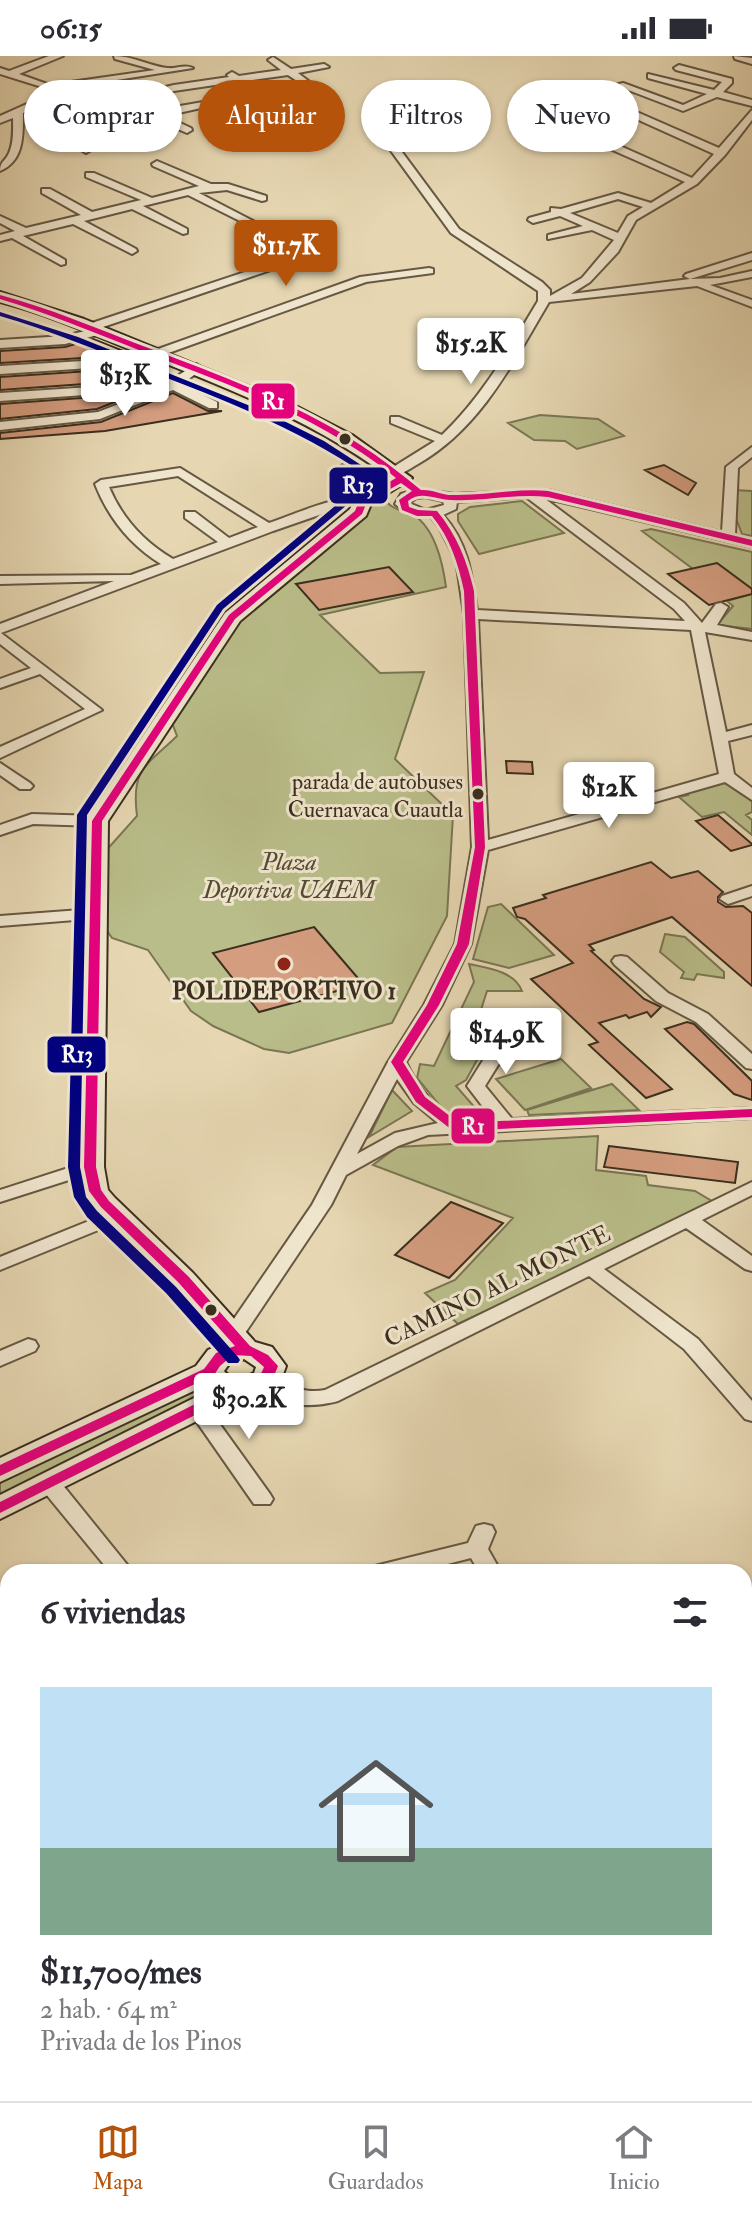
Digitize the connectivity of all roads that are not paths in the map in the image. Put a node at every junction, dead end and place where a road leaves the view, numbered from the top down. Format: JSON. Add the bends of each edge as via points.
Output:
{"nodes":[{"id":1,"x":58,"y":56,"type":"edge"},
{"id":2,"x":738,"y":57,"type":"edge"},
{"id":3,"x":273,"y":60,"type":"dead end"},
{"id":4,"x":752,"y":61,"type":"edge"},
{"id":5,"x":704,"y":62,"type":"dead end"},
{"id":6,"x":117,"y":63,"type":"edge"},
{"id":7,"x":324,"y":67,"type":"dead end"},
{"id":8,"x":188,"y":68,"type":"dead end"},
{"id":9,"x":679,"y":68,"type":"junction"},
{"id":10,"x":227,"y":70,"type":"dead end"},
{"id":11,"x":0,"y":71,"type":"edge"},
{"id":12,"x":169,"y":71,"type":"junction"},
{"id":13,"x":292,"y":72,"type":"junction"},
{"id":14,"x":12,"y":73,"type":"junction"},
{"id":15,"x":651,"y":76,"type":"junction"},
{"id":16,"x":34,"y":80,"type":"edge"},
{"id":17,"x":86,"y":80,"type":"edge"},
{"id":18,"x":103,"y":80,"type":"edge"},
{"id":19,"x":237,"y":80,"type":"joint"},
{"id":20,"x":302,"y":80,"type":"edge"},
{"id":21,"x":715,"y":94,"type":"junction"},
{"id":22,"x":752,"y":103,"type":"edge"},
{"id":23,"x":24,"y":108,"type":"edge"},
{"id":24,"x":18,"y":112,"type":"junction"},
{"id":25,"x":639,"y":117,"type":"edge"},
{"id":26,"x":750,"y":118,"type":"edge"},
{"id":27,"x":0,"y":120,"type":"edge"},
{"id":28,"x":182,"y":128,"type":"edge"},
{"id":29,"x":187,"y":130,"type":"dead end"},
{"id":30,"x":18,"y":139,"type":"junction"},
{"id":31,"x":0,"y":147,"type":"edge"},
{"id":32,"x":397,"y":152,"type":"edge"},
{"id":33,"x":625,"y":152,"type":"edge"},
{"id":34,"x":721,"y":153,"type":"junction"},
{"id":35,"x":157,"y":164,"type":"dead end"},
{"id":36,"x":0,"y":168,"type":"edge"},
{"id":37,"x":90,"y":175,"type":"dead end"},
{"id":38,"x":693,"y":182,"type":"junction"},
{"id":39,"x":213,"y":186,"type":"junction"},
{"id":40,"x":46,"y":191,"type":"dead end"},
{"id":41,"x":189,"y":192,"type":"junction"},
{"id":42,"x":262,"y":198,"type":"dead end"},
{"id":43,"x":151,"y":201,"type":"junction"},
{"id":44,"x":545,"y":204,"type":"dead end"},
{"id":45,"x":134,"y":206,"type":"junction"},
{"id":46,"x":651,"y":206,"type":"junction"},
{"id":47,"x":560,"y":212,"type":"junction"},
{"id":48,"x":90,"y":216,"type":"junction"},
{"id":49,"x":0,"y":219,"type":"edge"},
{"id":50,"x":74,"y":220,"type":"junction"},
{"id":51,"x":533,"y":220,"type":"dead end"},
{"id":52,"x":256,"y":225,"type":"dead end"},
{"id":53,"x":591,"y":227,"type":"junction"},
{"id":54,"x":183,"y":231,"type":"dead end"},
{"id":55,"x":20,"y":234,"type":"junction"},
{"id":56,"x":552,"y":237,"type":"dead end"},
{"id":57,"x":0,"y":238,"type":"edge"},
{"id":58,"x":622,"y":239,"type":"junction"},
{"id":59,"x":132,"y":251,"type":"dead end"},
{"id":60,"x":311,"y":253,"type":"dead end"},
{"id":61,"x":752,"y":256,"type":"edge"},
{"id":62,"x":61,"y":262,"type":"dead end"},
{"id":63,"x":429,"y":271,"type":"dead end"},
{"id":64,"x":752,"y":274,"type":"edge"},
{"id":65,"x":696,"y":283,"type":"junction"},
{"id":66,"x":667,"y":284,"type":"junction"},
{"id":67,"x":0,"y":297,"type":"edge"},
{"id":68,"x":549,"y":300,"type":"junction"},
{"id":69,"x":752,"y":304,"type":"edge"},
{"id":70,"x":95,"y":329,"type":"junction"},
{"id":71,"x":0,"y":344,"type":"edge"},
{"id":72,"x":154,"y":353,"type":"junction"},
{"id":73,"x":196,"y":368,"type":"junction"},
{"id":74,"x":0,"y":370,"type":"edge"},
{"id":75,"x":173,"y":385,"type":"junction"},
{"id":76,"x":0,"y":397,"type":"edge"},
{"id":77,"x":213,"y":405,"type":"dead end"},
{"id":78,"x":395,"y":420,"type":"dead end"},
{"id":79,"x":0,"y":426,"type":"edge"},
{"id":80,"x":443,"y":440,"type":"junction"},
{"id":81,"x":752,"y":451,"type":"edge"},
{"id":82,"x":343,"y":469,"type":"dead end"},
{"id":83,"x":399,"y":475,"type":"junction"},
{"id":84,"x":527,"y":492,"type":"junction"},
{"id":85,"x":419,"y":493,"type":"junction"},
{"id":86,"x":370,"y":496,"type":"junction"},
{"id":87,"x":449,"y":498,"type":"junction"},
{"id":88,"x":434,"y":513,"type":"junction"},
{"id":89,"x":190,"y":515,"type":"dead end"},
{"id":90,"x":268,"y":528,"type":"junction"},
{"id":91,"x":728,"y":539,"type":"junction"},
{"id":92,"x":227,"y":543,"type":"junction"},
{"id":93,"x":752,"y":543,"type":"edge"},
{"id":94,"x":171,"y":564,"type":"junction"},
{"id":95,"x":129,"y":577,"type":"dead end"},
{"id":96,"x":0,"y":580,"type":"edge"},
{"id":97,"x":721,"y":607,"type":"dead end"},
{"id":98,"x":471,"y":614,"type":"junction"},
{"id":99,"x":702,"y":627,"type":"junction"},
{"id":100,"x":0,"y":629,"type":"edge"},
{"id":101,"x":752,"y":636,"type":"edge"},
{"id":102,"x":0,"y":637,"type":"edge"},
{"id":103,"x":41,"y":669,"type":"junction"},
{"id":104,"x":0,"y":684,"type":"edge"},
{"id":105,"x":752,"y":730,"type":"edge"},
{"id":106,"x":720,"y":738,"type":"junction"},
{"id":107,"x":0,"y":753,"type":"edge"},
{"id":108,"x":0,"y":768,"type":"edge"},
{"id":109,"x":727,"y":776,"type":"junction"},
{"id":110,"x":25,"y":786,"type":"dead end"},
{"id":111,"x":752,"y":795,"type":"edge"},
{"id":112,"x":97,"y":821,"type":"junction"},
{"id":113,"x":0,"y":830,"type":"edge"},
{"id":114,"x":480,"y":847,"type":"junction"},
{"id":115,"x":752,"y":891,"type":"edge"},
{"id":116,"x":728,"y":899,"type":"dead end"},
{"id":117,"x":94,"y":914,"type":"junction"},
{"id":118,"x":0,"y":921,"type":"edge"},
{"id":119,"x":621,"y":961,"type":"dead end"},
{"id":120,"x":523,"y":1023,"type":"dead end"},
{"id":121,"x":397,"y":1062,"type":"junction"},
{"id":122,"x":752,"y":1064,"type":"edge"},
{"id":123,"x":752,"y":1113,"type":"edge"},
{"id":124,"x":506,"y":1124,"type":"junction"},
{"id":125,"x":456,"y":1127,"type":"junction"},
{"id":126,"x":90,"y":1167,"type":"junction"},
{"id":127,"x":338,"y":1172,"type":"junction"},
{"id":128,"x":752,"y":1188,"type":"edge"},
{"id":129,"x":0,"y":1196,"type":"edge"},
{"id":130,"x":116,"y":1216,"type":"junction"},
{"id":131,"x":688,"y":1220,"type":"junction"},
{"id":132,"x":0,"y":1264,"type":"edge"},
{"id":133,"x":752,"y":1265,"type":"edge"},
{"id":134,"x":592,"y":1269,"type":"junction"},
{"id":135,"x":240,"y":1342,"type":"junction"},
{"id":136,"x":28,"y":1346,"type":"dead end"},
{"id":137,"x":0,"y":1359,"type":"edge"},
{"id":138,"x":235,"y":1382,"type":"junction"},
{"id":139,"x":199,"y":1410,"type":"junction"},
{"id":140,"x":752,"y":1414,"type":"edge"},
{"id":141,"x":0,"y":1471,"type":"edge"},
{"id":142,"x":49,"y":1483,"type":"junction"},
{"id":143,"x":262,"y":1499,"type":"dead end"},
{"id":144,"x":0,"y":1508,"type":"edge"},
{"id":145,"x":115,"y":1564,"type":"edge"},
{"id":146,"x":407,"y":1564,"type":"edge"},
{"id":147,"x":488,"y":1564,"type":"edge"}],
"edges":[{"from":1,"to":14,"type":"street"},
{"from":2,"to":4,"type":"street"},
{"from":3,"to":13,"type":"street"},
{"from":5,"to":9,"type":"street"},
{"from":6,"to":12,"type":"street"},
{"from":6,"to":17,"type":"street"},
{"from":7,"to":13,"type":"street"},
{"from":8,"to":12,"type":"street"},
{"from":9,"to":15,"type":"street"},
{"from":9,"to":21,"type":"street","via":[[728,79]]},
{"from":10,"to":19,"type":"street"},
{"from":11,"to":14,"type":"street"},
{"from":12,"to":18,"type":"street"},
{"from":13,"to":19,"type":"street"},
{"from":13,"to":20,"type":"street"},
{"from":14,"to":16,"type":"street"},
{"from":15,"to":21,"type":"street"},
{"from":15,"to":21,"type":"street","via":[[620,85],[683,108]]},
{"from":21,"to":22,"type":"street"},
{"from":23,"to":24,"type":"street"},
{"from":24,"to":27,"type":"street"},
{"from":24,"to":30,"type":"street"},
{"from":25,"to":34,"type":"street"},
{"from":26,"to":34,"type":"street"},
{"from":28,"to":29,"type":"street"},
{"from":30,"to":31,"type":"street"},
{"from":30,"to":36,"type":"street","via":[[10,162]]},
{"from":32,"to":68,"type":"street","via":[[455,231],[538,284]]},
{"from":33,"to":38,"type":"street"},
{"from":34,"to":38,"type":"street"},
{"from":35,"to":39,"type":"street"},
{"from":37,"to":43,"type":"street"},
{"from":38,"to":46,"type":"street"},
{"from":39,"to":41,"type":"street"},
{"from":39,"to":42,"type":"street"},
{"from":40,"to":48,"type":"street"},
{"from":41,"to":43,"type":"street"},
{"from":41,"to":52,"type":"street"},
{"from":43,"to":45,"type":"street"},
{"from":44,"to":47,"type":"street"},
{"from":45,"to":48,"type":"street"},
{"from":45,"to":54,"type":"street"},
{"from":46,"to":47,"type":"street","via":[[621,196]]},
{"from":46,"to":58,"type":"street","via":[[632,218]]},
{"from":47,"to":51,"type":"street"},
{"from":47,"to":53,"type":"street"},
{"from":48,"to":50,"type":"street"},
{"from":49,"to":55,"type":"street"},
{"from":50,"to":55,"type":"street"},
{"from":50,"to":59,"type":"street"},
{"from":53,"to":56,"type":"street"},
{"from":53,"to":58,"type":"street"},
{"from":55,"to":57,"type":"street"},
{"from":55,"to":62,"type":"street"},
{"from":58,"to":68,"type":"street","via":[[586,280]]},
{"from":60,"to":70,"type":"street"},
{"from":61,"to":66,"type":"street"},
{"from":63,"to":72,"type":"street","via":[[364,279]]},
{"from":64,"to":65,"type":"street"},
{"from":65,"to":66,"type":"street"},
{"from":65,"to":69,"type":"street"},
{"from":66,"to":68,"type":"street"},
{"from":67,"to":70,"type":"street"},
{"from":68,"to":80,"type":"street","via":[[482,403]]},
{"from":70,"to":71,"type":"street","via":[[65,340]]},
{"from":70,"to":72,"type":"street"},
{"from":72,"to":73,"type":"street"},
{"from":72,"to":74,"type":"street","via":[[135,361]]},
{"from":73,"to":75,"type":"street"},
{"from":73,"to":83,"type":"street","via":[[327,426]]},
{"from":75,"to":76,"type":"street"},
{"from":75,"to":77,"type":"street"},
{"from":75,"to":79,"type":"street","via":[[100,415]]},
{"from":78,"to":80,"type":"street"},
{"from":80,"to":83,"type":"street"},
{"from":81,"to":91,"type":"street","via":[[732,467]]},
{"from":82,"to":86,"type":"street"},
{"from":83,"to":85,"type":"street"},
{"from":83,"to":86,"type":"street"},
{"from":84,"to":87,"type":"street"},
{"from":84,"to":91,"type":"street"},
{"from":84,"to":99,"type":"street"},
{"from":85,"to":87,"type":"street"},
{"from":85,"to":88,"type":"street","via":[[402,504],[417,513]]},
{"from":86,"to":90,"type":"street"},
{"from":86,"to":112,"type":"street","via":[[359,512],[232,617]]},
{"from":87,"to":88,"type":"street","via":[[451,506]]},
{"from":88,"to":98,"type":"street","via":[[463,560]]},
{"from":89,"to":92,"type":"street"},
{"from":90,"to":92,"type":"street"},
{"from":90,"to":94,"type":"street","via":[[180,472],[101,484],[145,550]]},
{"from":91,"to":93,"type":"street"},
{"from":92,"to":94,"type":"street"},
{"from":94,"to":100,"type":"street"},
{"from":95,"to":96,"type":"street"},
{"from":97,"to":99,"type":"street"},
{"from":98,"to":99,"type":"street"},
{"from":98,"to":114,"type":"street"},
{"from":99,"to":101,"type":"street"},
{"from":99,"to":106,"type":"street"},
{"from":102,"to":103,"type":"street"},
{"from":103,"to":104,"type":"street"},
{"from":103,"to":107,"type":"street","via":[[95,710]]},
{"from":105,"to":106,"type":"street"},
{"from":106,"to":109,"type":"street"},
{"from":108,"to":110,"type":"street"},
{"from":109,"to":111,"type":"street"},
{"from":109,"to":114,"type":"street"},
{"from":112,"to":113,"type":"street","via":[[32,819]]},
{"from":112,"to":117,"type":"street"},
{"from":114,"to":121,"type":"street","via":[[463,944]]},
{"from":115,"to":116,"type":"street"},
{"from":117,"to":118,"type":"street"},
{"from":117,"to":126,"type":"street"},
{"from":119,"to":122,"type":"street","via":[[662,997],[702,1018]]},
{"from":120,"to":124,"type":"street","via":[[511,1029],[476,1086]]},
{"from":121,"to":125,"type":"street","via":[[408,1087],[428,1110]]},
{"from":121,"to":127,"type":"street"},
{"from":123,"to":124,"type":"street"},
{"from":124,"to":125,"type":"street"},
{"from":125,"to":127,"type":"street","via":[[404,1133]]},
{"from":126,"to":129,"type":"street"},
{"from":126,"to":130,"type":"street","via":[[95,1191]]},
{"from":127,"to":135,"type":"street"},
{"from":128,"to":131,"type":"street","name":"CAMINO AL MONTE"},
{"from":130,"to":132,"type":"street"},
{"from":130,"to":135,"type":"street"},
{"from":131,"to":133,"type":"street"},
{"from":131,"to":134,"type":"street","name":"CAMINO AL MONTE"},
{"from":134,"to":138,"type":"street","name":"CAMINO AL MONTE","via":[[331,1396],[294,1399]]},
{"from":134,"to":140,"type":"street","via":[[691,1344]]},
{"from":135,"to":138,"type":"street","via":[[211,1362]]},
{"from":135,"to":138,"type":"street","via":[[271,1366],[267,1379]]},
{"from":136,"to":137,"type":"street"},
{"from":138,"to":139,"type":"street"},
{"from":138,"to":141,"type":"street"},
{"from":139,"to":142,"type":"street"},
{"from":139,"to":143,"type":"street"},
{"from":142,"to":144,"type":"street"},
{"from":142,"to":145,"type":"street"},
{"from":146,"to":147,"type":"street","via":[[480,1540]]}]}
